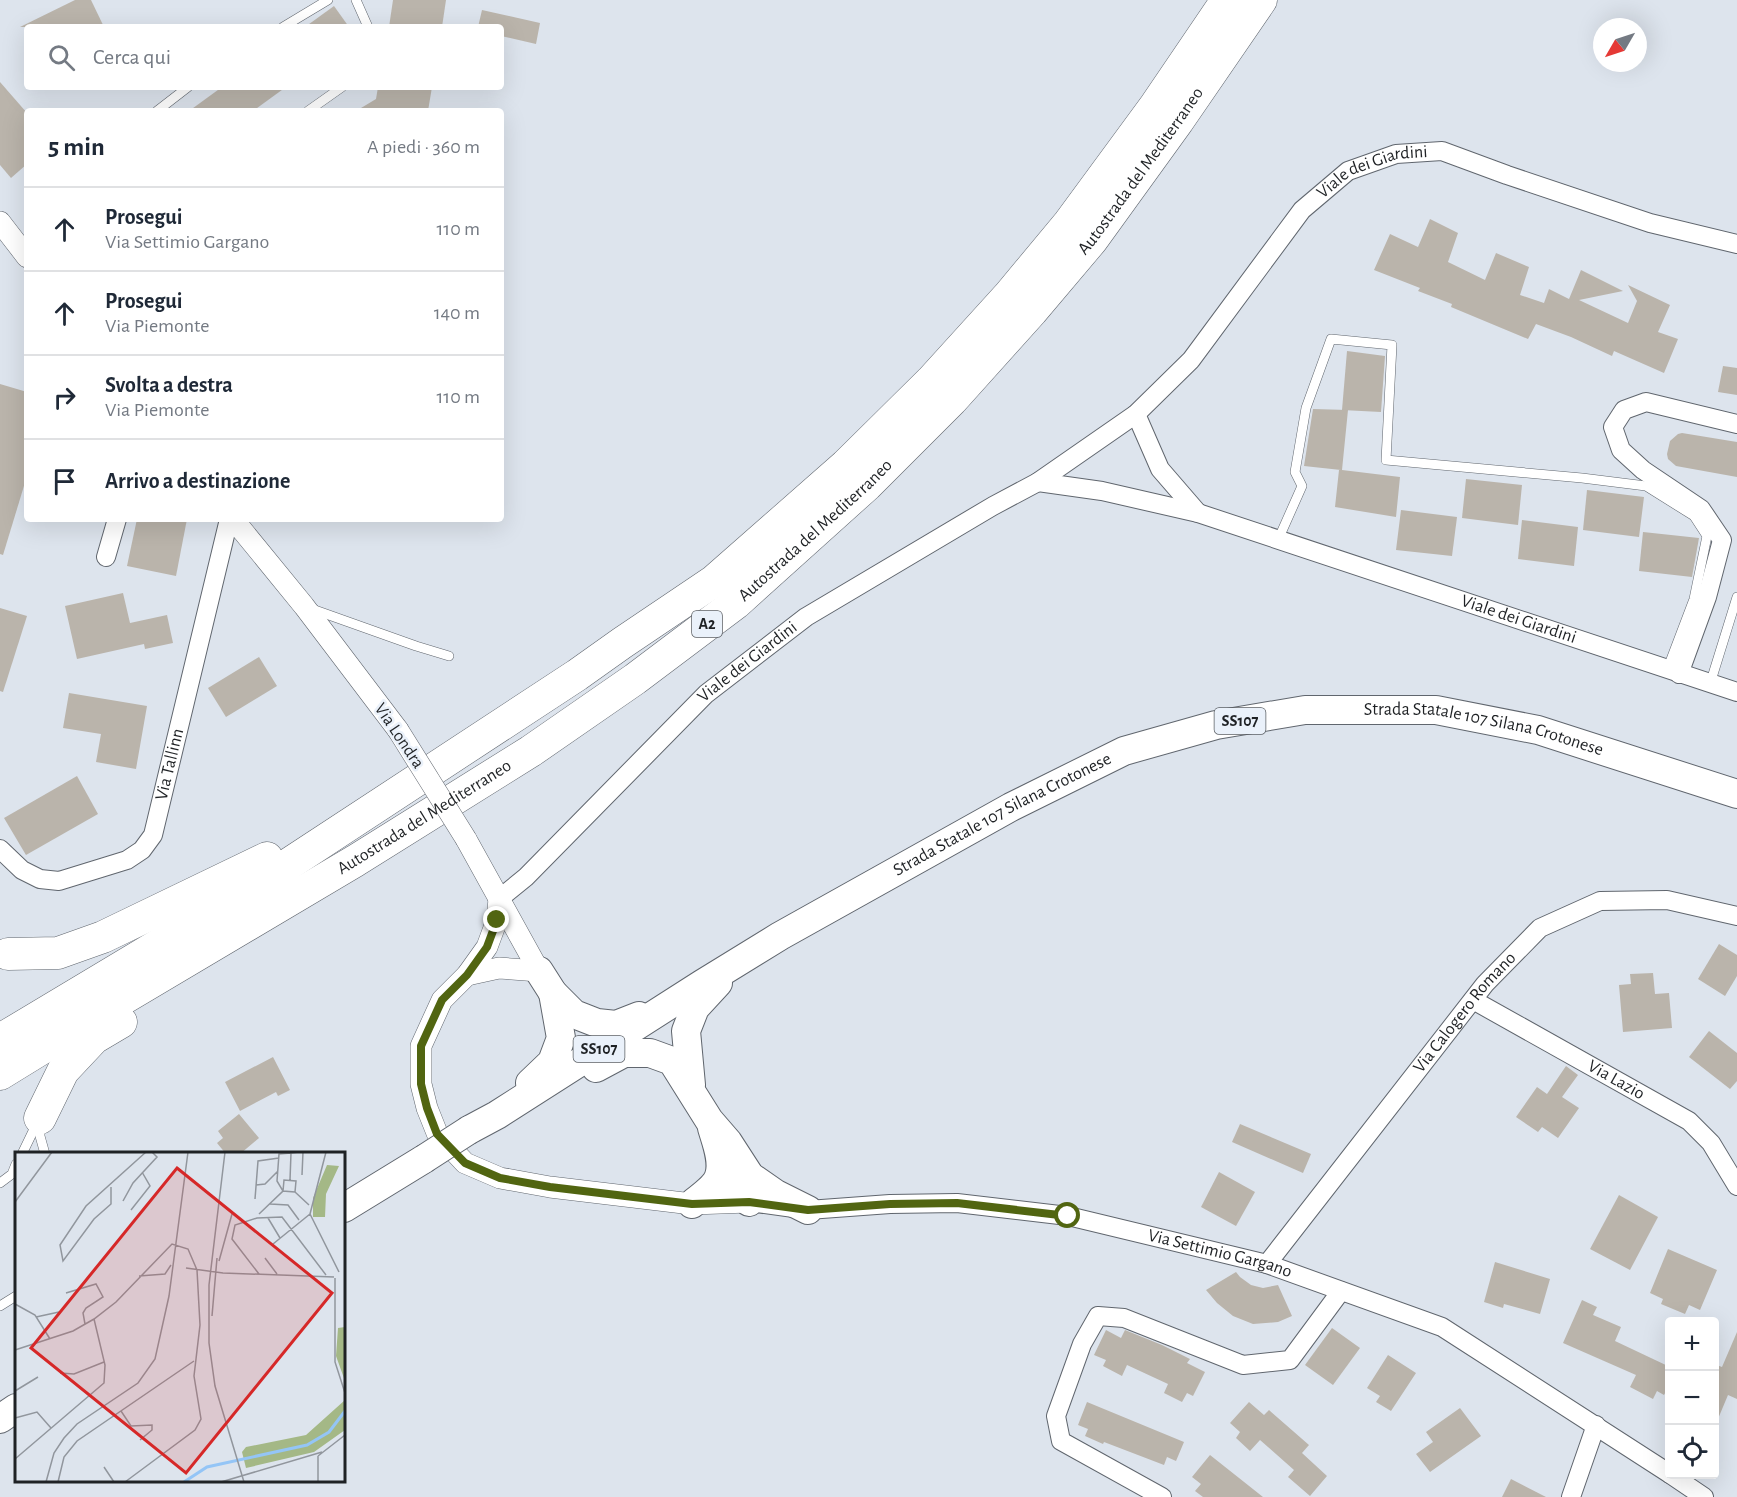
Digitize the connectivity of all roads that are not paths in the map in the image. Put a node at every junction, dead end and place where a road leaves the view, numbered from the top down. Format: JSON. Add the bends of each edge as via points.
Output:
{"nodes":[{"id":1,"x":328,"y":0,"type":"edge"},
{"id":2,"x":356,"y":0,"type":"edge"},
{"id":3,"x":1227,"y":0,"type":"edge"},
{"id":4,"x":1261,"y":0,"type":"edge"},
{"id":5,"x":288,"y":24,"type":"edge"},
{"id":6,"x":367,"y":24,"type":"edge"},
{"id":7,"x":184,"y":90,"type":"edge"},
{"id":8,"x":338,"y":90,"type":"edge"},
{"id":9,"x":161,"y":108,"type":"edge"},
{"id":10,"x":312,"y":108,"type":"edge"},
{"id":11,"x":0,"y":222,"type":"edge"},
{"id":12,"x":1737,"y":244,"type":"edge"},
{"id":13,"x":24,"y":253,"type":"edge"},
{"id":14,"x":1136,"y":414,"type":"junction"},
{"id":15,"x":1737,"y":424,"type":"edge"},
{"id":16,"x":1038,"y":482,"type":"junction"},
{"id":17,"x":1198,"y":513,"type":"junction"},
{"id":18,"x":116,"y":522,"type":"edge"},
{"id":19,"x":230,"y":522,"type":"edge"},
{"id":20,"x":234,"y":522,"type":"edge"},
{"id":21,"x":1278,"y":540,"type":"junction"},
{"id":22,"x":106,"y":557,"type":"dead end"},
{"id":23,"x":1737,"y":597,"type":"edge"},
{"id":24,"x":304,"y":606,"type":"junction"},
{"id":25,"x":449,"y":656,"type":"dead end"},
{"id":26,"x":1673,"y":672,"type":"junction"},
{"id":27,"x":577,"y":675,"type":"junction"},
{"id":28,"x":1710,"y":684,"type":"junction"},
{"id":29,"x":1737,"y":692,"type":"edge"},
{"id":30,"x":1737,"y":794,"type":"edge"},
{"id":31,"x":0,"y":849,"type":"edge"},
{"id":32,"x":499,"y":899,"type":"junction"},
{"id":33,"x":1737,"y":916,"type":"edge"},
{"id":34,"x":255,"y":922,"type":"junction"},
{"id":35,"x":780,"y":936,"type":"junction"},
{"id":36,"x":522,"y":942,"type":"junction"},
{"id":37,"x":487,"y":947,"type":"junction"},
{"id":38,"x":2,"y":954,"type":"edge"},
{"id":39,"x":499,"y":968,"type":"junction"},
{"id":40,"x":467,"y":975,"type":"junction"},
{"id":41,"x":546,"y":982,"type":"junction"},
{"id":42,"x":702,"y":984,"type":"junction"},
{"id":43,"x":1473,"y":1000,"type":"junction"},
{"id":44,"x":0,"y":1040,"type":"edge"},
{"id":45,"x":0,"y":1074,"type":"edge"},
{"id":46,"x":691,"y":1090,"type":"junction"},
{"id":47,"x":497,"y":1115,"type":"junction"},
{"id":48,"x":40,"y":1118,"type":"junction"},
{"id":49,"x":709,"y":1120,"type":"junction"},
{"id":50,"x":469,"y":1130,"type":"junction"},
{"id":51,"x":23,"y":1152,"type":"edge"},
{"id":52,"x":44,"y":1152,"type":"edge"},
{"id":53,"x":720,"y":1154,"type":"junction"},
{"id":54,"x":15,"y":1166,"type":"edge"},
{"id":55,"x":0,"y":1183,"type":"edge"},
{"id":56,"x":1737,"y":1186,"type":"edge"},
{"id":57,"x":750,"y":1189,"type":"junction"},
{"id":58,"x":692,"y":1204,"type":"junction"},
{"id":59,"x":345,"y":1207,"type":"edge"},
{"id":60,"x":808,"y":1210,"type":"joint"},
{"id":61,"x":1267,"y":1264,"type":"junction"},
{"id":62,"x":1341,"y":1291,"type":"junction"},
{"id":63,"x":15,"y":1297,"type":"edge"},
{"id":64,"x":0,"y":1306,"type":"edge"},
{"id":65,"x":15,"y":1409,"type":"edge"},
{"id":66,"x":0,"y":1419,"type":"edge"},
{"id":67,"x":1596,"y":1425,"type":"junction"},
{"id":68,"x":1665,"y":1471,"type":"edge"},
{"id":69,"x":1677,"y":1479,"type":"edge"},
{"id":70,"x":1162,"y":1497,"type":"edge"},
{"id":71,"x":1571,"y":1497,"type":"edge"},
{"id":72,"x":1704,"y":1497,"type":"edge"}],
"edges":[{"from":1,"to":5,"type":"lane"},
{"from":2,"to":6,"type":"lane"},
{"from":3,"to":27,"type":"highway","name":"Autostrada del Mediterraneo","number":"A2","via":[[1069,223],[931,381],[846,465],[714,581]]},
{"from":4,"to":34,"type":"highway","name":"Autostrada del Mediterraneo","number":"A2","via":[[1092,240],[952,400],[867,484],[736,603],[635,679],[531,751]]},
{"from":7,"to":9,"type":"lane"},
{"from":8,"to":10,"type":"lane"},
{"from":11,"to":13,"type":"street"},
{"from":12,"to":14,"type":"street","name":"Viale dei Giardini","via":[[1650,223],[1442,151],[1396,154],[1348,171],[1302,210],[1191,360]]},
{"from":14,"to":16,"type":"street","name":"Viale dei Giardini"},
{"from":14,"to":17,"type":"street","name":"Viale dei Giardini","via":[[1160,470]]},
{"from":15,"to":26,"type":"street","via":[[1646,402],[1624,410],[1613,426],[1621,450],[1643,470],[1701,509],[1722,540],[1707,597]]},
{"from":16,"to":17,"type":"street","name":"Viale dei Giardini","via":[[1102,491]]},
{"from":16,"to":32,"type":"street","name":"Viale dei Giardini","via":[[806,617],[706,694],[526,877]]},
{"from":17,"to":21,"type":"street","name":"Viale dei Giardini"},
{"from":18,"to":22,"type":"street"},
{"from":19,"to":31,"type":"street","name":"Via Tallinn","via":[[153,835],[128,860],[59,881],[40,879],[22,870]]},
{"from":20,"to":24,"type":"street","name":"Via Londra"},
{"from":21,"to":26,"type":"street","name":"Viale dei Giardini"},
{"from":21,"to":26,"type":"lane","via":[[1302,486],[1295,472],[1306,408],[1331,339],[1392,345],[1386,460],[1646,486],[1694,516],[1707,537]]},
{"from":23,"to":28,"type":"lane"},
{"from":24,"to":25,"type":"lane"},
{"from":24,"to":32,"type":"street","name":"Via Londra","bridge":true,"via":[[398,730]]},
{"from":26,"to":28,"type":"street","name":"Viale dei Giardini"},
{"from":27,"to":38,"type":"highway","via":[[528,693],[265,860],[103,938],[58,952]]},
{"from":27,"to":44,"type":"highway","name":"Autostrada del Mediterraneo","number":"A2","via":[[237,898]]},
{"from":28,"to":29,"type":"street","name":"Viale dei Giardini"},
{"from":30,"to":35,"type":"highway","name":"Strada Statale 107 Silana Crotonese","number":"SS107","via":[[1538,730],[1436,710],[1305,710],[1216,725],[1124,752],[1011,807]]},
{"from":32,"to":36,"type":"street","name":"Via Londra"},
{"from":32,"to":37,"type":"street","via":[[497,920]]},
{"from":33,"to":43,"type":"street","name":"Via Calogero Romano","via":[[1667,900],[1600,901],[1540,928]]},
{"from":34,"to":45,"type":"highway","name":"Autostrada del Mediterraneo","number":"A2"},
{"from":34,"to":48,"type":"highway","via":[[207,969],[94,1038],[63,1071]]},
{"from":35,"to":42,"type":"highway","name":"Strada Statale 107 Silana Crotonese","number":"SS107"},
{"from":35,"to":46,"type":"highway","via":[[716,984],[695,1008],[686,1031]]},
{"from":36,"to":37,"type":"street"},
{"from":36,"to":39,"type":"street"},
{"from":36,"to":41,"type":"street","name":"Via Londra"},
{"from":37,"to":40,"type":"street"},
{"from":39,"to":40,"type":"street"},
{"from":39,"to":41,"type":"street"},
{"from":40,"to":58,"type":"street","via":[[442,1000],[421,1046],[421,1084],[427,1108],[437,1134],[465,1163],[500,1178]]},
{"from":41,"to":42,"type":"highway","via":[[574,1014],[616,1025]]},
{"from":41,"to":50,"type":"highway","via":[[561,1038],[552,1062]]},
{"from":42,"to":47,"type":"highway","name":"Strada Statale 107 Silana Crotonese","number":"SS107"},
{"from":43,"to":56,"type":"street","name":"Via Lazio","via":[[1689,1121],[1711,1143]]},
{"from":43,"to":61,"type":"street","name":"Via Calogero Romano"},
{"from":46,"to":47,"type":"highway","via":[[672,1061],[651,1053],[624,1053],[519,1110]]},
{"from":46,"to":49,"type":"highway"},
{"from":47,"to":50,"type":"highway","name":"Strada Statale 107 Silana Crotonese","number":"SS107"},
{"from":48,"to":51,"type":"lane"},
{"from":48,"to":52,"type":"lane"},
{"from":49,"to":53,"type":"highway"},
{"from":49,"to":57,"type":"highway","via":[[728,1142]]},
{"from":50,"to":59,"type":"highway","name":"Strada Statale 107 Silana Crotonese","number":"SS107","bridge":true},
{"from":53,"to":57,"type":"highway","via":[[730,1182],[740,1195]]},
{"from":53,"to":58,"type":"highway","via":[[719,1177]]},
{"from":54,"to":55,"type":"lane"},
{"from":57,"to":58,"type":"street"},
{"from":57,"to":60,"type":"highway","via":[[762,1186]]},
{"from":60,"to":61,"type":"street","name":"Via Settimio Gargano","via":[[957,1203],[1068,1216]]},
{"from":61,"to":62,"type":"street","name":"Via Settimio Gargano"},
{"from":62,"to":67,"type":"street","name":"Via Settimio Gargano","via":[[1442,1327]]},
{"from":62,"to":70,"type":"street","via":[[1290,1360],[1243,1365],[1124,1318],[1098,1316],[1082,1344],[1056,1416],[1061,1441]]},
{"from":63,"to":64,"type":"lane"},
{"from":65,"to":66,"type":"highway"},
{"from":67,"to":68,"type":"street","name":"Via Settimio Gargano"},
{"from":67,"to":71,"type":"street"},
{"from":69,"to":72,"type":"street","name":"Via Settimio Gargano"}]}
